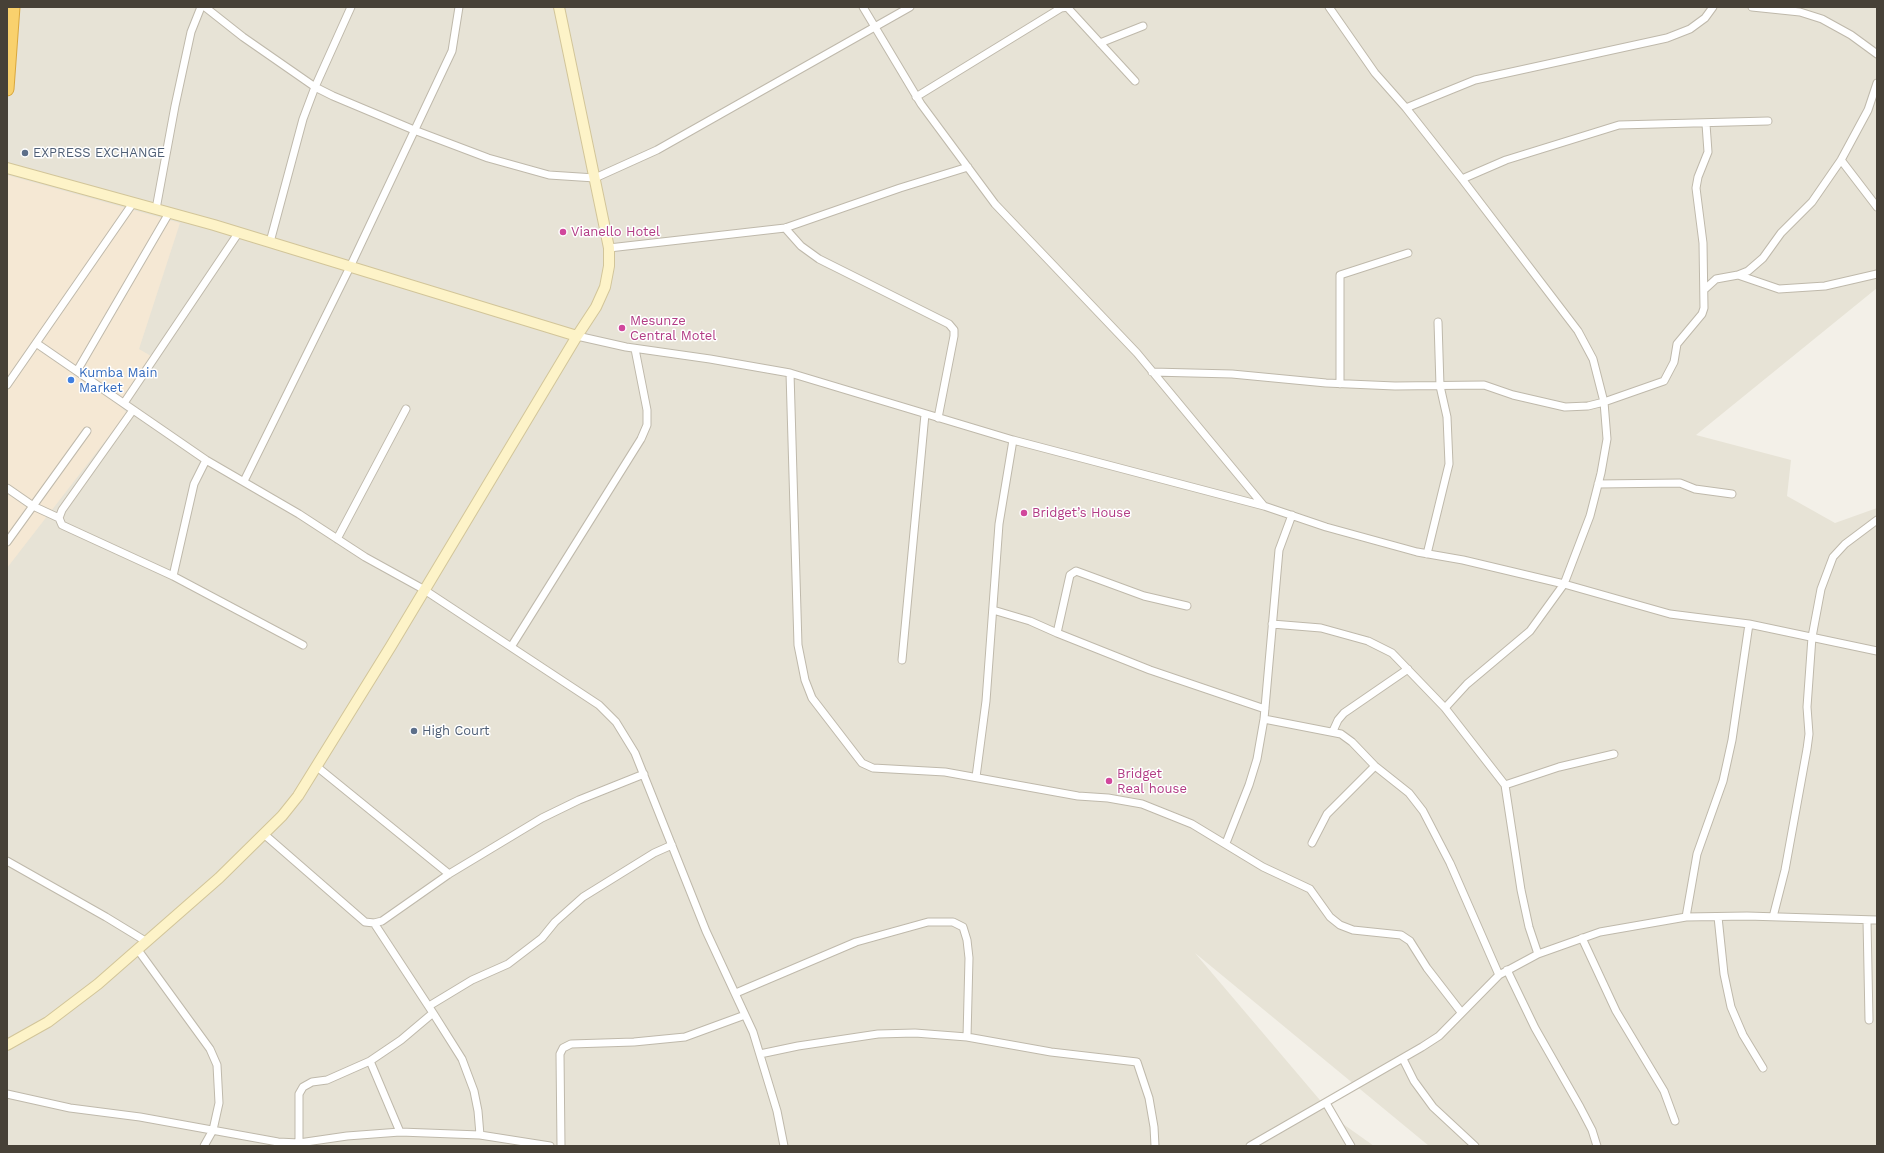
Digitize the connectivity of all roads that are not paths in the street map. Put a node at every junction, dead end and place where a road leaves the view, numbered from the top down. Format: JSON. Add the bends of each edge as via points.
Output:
{"nodes":[{"id":1,"x":13,"y":7,"type":"edge"},
{"id":2,"x":201,"y":7,"type":"edge"},
{"id":3,"x":205,"y":7,"type":"edge"},
{"id":4,"x":351,"y":7,"type":"edge"},
{"id":5,"x":459,"y":7,"type":"edge"},
{"id":6,"x":559,"y":7,"type":"edge"},
{"id":7,"x":863,"y":7,"type":"edge"},
{"id":8,"x":910,"y":7,"type":"edge"},
{"id":9,"x":1067,"y":7,"type":"edge"},
{"id":10,"x":1329,"y":7,"type":"edge"},
{"id":11,"x":1713,"y":7,"type":"edge"},
{"id":12,"x":1752,"y":7,"type":"edge"},
{"id":13,"x":1143,"y":26,"type":"dead end"},
{"id":14,"x":874,"y":28,"type":"junction"},
{"id":15,"x":1100,"y":43,"type":"junction"},
{"id":16,"x":1877,"y":54,"type":"edge"},
{"id":17,"x":1135,"y":81,"type":"dead end"},
{"id":18,"x":1877,"y":83,"type":"edge"},
{"id":19,"x":315,"y":87,"type":"junction"},
{"id":20,"x":7,"y":90,"type":"edge"},
{"id":21,"x":916,"y":97,"type":"junction"},
{"id":22,"x":1406,"y":108,"type":"junction"},
{"id":23,"x":1768,"y":121,"type":"dead end"},
{"id":24,"x":1706,"y":124,"type":"junction"},
{"id":25,"x":414,"y":130,"type":"junction"},
{"id":26,"x":1841,"y":160,"type":"junction"},
{"id":27,"x":968,"y":167,"type":"junction"},
{"id":28,"x":7,"y":168,"type":"edge"},
{"id":29,"x":596,"y":178,"type":"junction"},
{"id":30,"x":1462,"y":179,"type":"junction"},
{"id":31,"x":133,"y":203,"type":"junction"},
{"id":32,"x":1877,"y":207,"type":"edge"},
{"id":33,"x":156,"y":209,"type":"junction"},
{"id":34,"x":169,"y":213,"type":"junction"},
{"id":35,"x":785,"y":228,"type":"junction"},
{"id":36,"x":239,"y":232,"type":"junction"},
{"id":37,"x":270,"y":242,"type":"junction"},
{"id":38,"x":609,"y":248,"type":"junction"},
{"id":39,"x":1408,"y":253,"type":"dead end"},
{"id":40,"x":350,"y":267,"type":"junction"},
{"id":41,"x":1877,"y":274,"type":"edge"},
{"id":42,"x":1738,"y":275,"type":"junction"},
{"id":43,"x":1705,"y":289,"type":"junction"},
{"id":44,"x":1438,"y":322,"type":"dead end"},
{"id":45,"x":577,"y":336,"type":"junction"},
{"id":46,"x":36,"y":343,"type":"junction"},
{"id":47,"x":636,"y":349,"type":"junction"},
{"id":48,"x":77,"y":371,"type":"junction"},
{"id":49,"x":1152,"y":372,"type":"junction"},
{"id":50,"x":790,"y":373,"type":"junction"},
{"id":51,"x":1340,"y":384,"type":"junction"},
{"id":52,"x":7,"y":385,"type":"edge"},
{"id":53,"x":1440,"y":386,"type":"junction"},
{"id":54,"x":1604,"y":402,"type":"junction"},
{"id":55,"x":124,"y":403,"type":"junction"},
{"id":56,"x":406,"y":409,"type":"dead end"},
{"id":57,"x":133,"y":410,"type":"junction"},
{"id":58,"x":925,"y":414,"type":"junction"},
{"id":59,"x":938,"y":418,"type":"junction"},
{"id":60,"x":87,"y":431,"type":"dead end"},
{"id":61,"x":1013,"y":440,"type":"junction"},
{"id":62,"x":206,"y":460,"type":"junction"},
{"id":63,"x":244,"y":481,"type":"junction"},
{"id":64,"x":1598,"y":484,"type":"junction"},
{"id":65,"x":7,"y":488,"type":"edge"},
{"id":66,"x":1732,"y":494,"type":"dead end"},
{"id":67,"x":33,"y":506,"type":"junction"},
{"id":68,"x":1264,"y":506,"type":"junction"},
{"id":69,"x":1292,"y":515,"type":"junction"},
{"id":70,"x":59,"y":518,"type":"junction"},
{"id":71,"x":1877,"y":520,"type":"edge"},
{"id":72,"x":337,"y":539,"type":"junction"},
{"id":73,"x":7,"y":542,"type":"edge"},
{"id":74,"x":1427,"y":554,"type":"junction"},
{"id":75,"x":172,"y":576,"type":"junction"},
{"id":76,"x":1564,"y":584,"type":"junction"},
{"id":77,"x":423,"y":589,"type":"junction"},
{"id":78,"x":1187,"y":606,"type":"dead end"},
{"id":79,"x":993,"y":610,"type":"junction"},
{"id":80,"x":1272,"y":624,"type":"junction"},
{"id":81,"x":1749,"y":624,"type":"junction"},
{"id":82,"x":1057,"y":633,"type":"junction"},
{"id":83,"x":1812,"y":637,"type":"junction"},
{"id":84,"x":303,"y":645,"type":"dead end"},
{"id":85,"x":511,"y":647,"type":"junction"},
{"id":86,"x":1877,"y":651,"type":"edge"},
{"id":87,"x":902,"y":660,"type":"dead end"},
{"id":88,"x":1408,"y":669,"type":"junction"},
{"id":89,"x":1445,"y":708,"type":"junction"},
{"id":90,"x":1265,"y":710,"type":"junction"},
{"id":91,"x":1264,"y":719,"type":"junction"},
{"id":92,"x":1333,"y":731,"type":"junction"},
{"id":93,"x":1614,"y":754,"type":"dead end"},
{"id":94,"x":316,"y":766,"type":"junction"},
{"id":95,"x":1375,"y":766,"type":"junction"},
{"id":96,"x":644,"y":774,"type":"junction"},
{"id":97,"x":976,"y":777,"type":"junction"},
{"id":98,"x":1505,"y":785,"type":"junction"},
{"id":99,"x":265,"y":835,"type":"junction"},
{"id":100,"x":1226,"y":843,"type":"junction"},
{"id":101,"x":1312,"y":843,"type":"dead end"},
{"id":102,"x":672,"y":845,"type":"junction"},
{"id":103,"x":7,"y":862,"type":"edge"},
{"id":104,"x":449,"y":874,"type":"junction"},
{"id":105,"x":1686,"y":917,"type":"junction"},
{"id":106,"x":1718,"y":917,"type":"junction"},
{"id":107,"x":1773,"y":917,"type":"junction"},
{"id":108,"x":1867,"y":920,"type":"junction"},
{"id":109,"x":1877,"y":920,"type":"edge"},
{"id":110,"x":374,"y":924,"type":"junction"},
{"id":111,"x":1582,"y":938,"type":"junction"},
{"id":112,"x":147,"y":942,"type":"junction"},
{"id":113,"x":138,"y":950,"type":"junction"},
{"id":114,"x":1538,"y":954,"type":"junction"},
{"id":115,"x":1507,"y":970,"type":"junction"},
{"id":116,"x":1499,"y":975,"type":"junction"},
{"id":117,"x":736,"y":993,"type":"junction"},
{"id":118,"x":429,"y":1006,"type":"junction"},
{"id":119,"x":433,"y":1012,"type":"junction"},
{"id":120,"x":1461,"y":1012,"type":"junction"},
{"id":121,"x":745,"y":1015,"type":"junction"},
{"id":122,"x":1869,"y":1020,"type":"dead end"},
{"id":123,"x":967,"y":1037,"type":"junction"},
{"id":124,"x":7,"y":1045,"type":"edge"},
{"id":125,"x":760,"y":1054,"type":"junction"},
{"id":126,"x":1403,"y":1059,"type":"junction"},
{"id":127,"x":370,"y":1061,"type":"junction"},
{"id":128,"x":1763,"y":1068,"type":"dead end"},
{"id":129,"x":7,"y":1094,"type":"edge"},
{"id":130,"x":1326,"y":1102,"type":"junction"},
{"id":131,"x":1675,"y":1121,"type":"dead end"},
{"id":132,"x":213,"y":1130,"type":"junction"},
{"id":133,"x":400,"y":1132,"type":"junction"},
{"id":134,"x":480,"y":1135,"type":"junction"},
{"id":135,"x":299,"y":1143,"type":"junction"},
{"id":136,"x":280,"y":1144,"type":"edge"},
{"id":137,"x":204,"y":1146,"type":"edge"},
{"id":138,"x":550,"y":1146,"type":"edge"},
{"id":139,"x":561,"y":1146,"type":"edge"},
{"id":140,"x":784,"y":1146,"type":"edge"},
{"id":141,"x":1155,"y":1146,"type":"edge"},
{"id":142,"x":1250,"y":1146,"type":"edge"},
{"id":143,"x":1350,"y":1146,"type":"edge"},
{"id":144,"x":1475,"y":1146,"type":"edge"},
{"id":145,"x":1597,"y":1146,"type":"edge"}],
"edges":[{"from":1,"to":20,"type":"highway"},
{"from":2,"to":33,"type":"street","via":[[191,32],[179,84]]},
{"from":3,"to":19,"type":"street"},
{"from":4,"to":19,"type":"street"},
{"from":5,"to":25,"type":"street","via":[[452,51]]},
{"from":6,"to":29,"type":"street"},
{"from":7,"to":14,"type":"street"},
{"from":8,"to":14,"type":"street"},
{"from":9,"to":15,"type":"street"},
{"from":9,"to":21,"type":"street","via":[[1061,8]]},
{"from":10,"to":22,"type":"street","via":[[1375,73]]},
{"from":11,"to":22,"type":"street","via":[[1705,18],[1690,29],[1667,38],[1476,80]]},
{"from":12,"to":16,"type":"street","via":[[1800,12],[1822,19],[1851,35]]},
{"from":13,"to":15,"type":"street"},
{"from":14,"to":21,"type":"street"},
{"from":14,"to":29,"type":"street","via":[[656,150]]},
{"from":15,"to":17,"type":"street"},
{"from":18,"to":26,"type":"street","via":[[1868,110]]},
{"from":19,"to":25,"type":"street"},
{"from":19,"to":37,"type":"street","via":[[300,126]]},
{"from":21,"to":27,"type":"street"},
{"from":22,"to":30,"type":"street"},
{"from":23,"to":24,"type":"street"},
{"from":24,"to":30,"type":"street","via":[[1685,122],[1619,125],[1506,160]]},
{"from":24,"to":43,"type":"street","via":[[1708,152],[1696,188],[1703,243]]},
{"from":25,"to":29,"type":"street","via":[[488,158],[549,175]]},
{"from":25,"to":40,"type":"street"},
{"from":26,"to":32,"type":"street"},
{"from":26,"to":42,"type":"street","via":[[1812,202],[1781,233],[1763,258],[1748,271]]},
{"from":27,"to":35,"type":"street"},
{"from":27,"to":49,"type":"street","via":[[995,204],[1137,353]]},
{"from":28,"to":31,"type":"street"},
{"from":29,"to":38,"type":"street"},
{"from":30,"to":54,"type":"street","via":[[1578,331],[1593,359]]},
{"from":31,"to":33,"type":"street"},
{"from":31,"to":46,"type":"street"},
{"from":33,"to":34,"type":"street"},
{"from":34,"to":36,"type":"street"},
{"from":34,"to":48,"type":"street"},
{"from":35,"to":38,"type":"street"},
{"from":35,"to":59,"type":"street","via":[[801,246],[819,259],[949,324],[954,330]]},
{"from":36,"to":37,"type":"street"},
{"from":36,"to":55,"type":"street"},
{"from":37,"to":40,"type":"street"},
{"from":38,"to":45,"type":"street","via":[[605,287],[596,307]]},
{"from":39,"to":51,"type":"street","via":[[1340,275]]},
{"from":40,"to":45,"type":"street"},
{"from":40,"to":63,"type":"street"},
{"from":41,"to":42,"type":"street","via":[[1819,286],[1779,289]]},
{"from":42,"to":43,"type":"street","via":[[1716,278]]},
{"from":43,"to":54,"type":"street","via":[[1702,314],[1677,344],[1674,362],[1664,381]]},
{"from":44,"to":53,"type":"street"},
{"from":45,"to":47,"type":"street"},
{"from":45,"to":77,"type":"street"},
{"from":46,"to":48,"type":"street"},
{"from":46,"to":52,"type":"street"},
{"from":47,"to":50,"type":"street"},
{"from":47,"to":85,"type":"street","via":[[647,410],[646,425],[640,439]]},
{"from":48,"to":55,"type":"street"},
{"from":49,"to":51,"type":"street","via":[[1232,374]]},
{"from":49,"to":68,"type":"street"},
{"from":50,"to":58,"type":"street"},
{"from":50,"to":97,"type":"street","via":[[798,645],[805,680],[812,698],[866,766]]},
{"from":51,"to":53,"type":"street"},
{"from":53,"to":54,"type":"street","via":[[1484,385],[1520,397],[1565,407]]},
{"from":53,"to":74,"type":"street","via":[[1447,417],[1449,464]]},
{"from":54,"to":64,"type":"street","via":[[1607,439]]},
{"from":55,"to":57,"type":"street"},
{"from":56,"to":72,"type":"street"},
{"from":57,"to":62,"type":"street"},
{"from":57,"to":70,"type":"street","via":[[62,510]]},
{"from":58,"to":59,"type":"street"},
{"from":58,"to":87,"type":"street"},
{"from":59,"to":61,"type":"street"},
{"from":60,"to":67,"type":"street"},
{"from":61,"to":68,"type":"street"},
{"from":61,"to":79,"type":"street","via":[[999,524]]},
{"from":62,"to":63,"type":"street"},
{"from":62,"to":75,"type":"street","via":[[194,484]]},
{"from":63,"to":72,"type":"street"},
{"from":64,"to":66,"type":"street","via":[[1674,483]]},
{"from":64,"to":76,"type":"street","via":[[1590,516]]},
{"from":65,"to":67,"type":"street"},
{"from":67,"to":70,"type":"street"},
{"from":67,"to":73,"type":"street"},
{"from":68,"to":69,"type":"street"},
{"from":69,"to":74,"type":"street","via":[[1326,527]]},
{"from":69,"to":80,"type":"street","via":[[1279,550]]},
{"from":70,"to":75,"type":"street","via":[[62,525]]},
{"from":71,"to":83,"type":"street","via":[[1845,544],[1833,557],[1821,589]]},
{"from":72,"to":77,"type":"street"},
{"from":74,"to":76,"type":"street"},
{"from":75,"to":84,"type":"street"},
{"from":76,"to":81,"type":"street","via":[[1670,614]]},
{"from":76,"to":89,"type":"street","via":[[1530,631],[1473,679]]},
{"from":77,"to":85,"type":"street"},
{"from":77,"to":94,"type":"street"},
{"from":78,"to":82,"type":"street","via":[[1144,596],[1076,571],[1070,575]]},
{"from":79,"to":82,"type":"street","via":[[1030,621]]},
{"from":79,"to":97,"type":"street","via":[[986,701]]},
{"from":80,"to":88,"type":"street","via":[[1321,628],[1368,641],[1392,653]]},
{"from":80,"to":90,"type":"street"},
{"from":81,"to":83,"type":"street"},
{"from":81,"to":105,"type":"street","via":[[1732,740],[1724,774],[1697,854]]},
{"from":82,"to":90,"type":"street","via":[[1150,670]]},
{"from":83,"to":86,"type":"street"},
{"from":83,"to":107,"type":"street","via":[[1806,707],[1809,734],[1807,749],[1785,870]]},
{"from":85,"to":96,"type":"street","via":[[599,705],[627,738]]},
{"from":88,"to":89,"type":"street"},
{"from":88,"to":92,"type":"street","via":[[1344,713]]},
{"from":89,"to":98,"type":"street"},
{"from":90,"to":91,"type":"street"},
{"from":91,"to":92,"type":"street"},
{"from":91,"to":100,"type":"street","via":[[1249,785]]},
{"from":92,"to":95,"type":"street","via":[[1352,742]]},
{"from":93,"to":98,"type":"street","via":[[1559,767]]},
{"from":94,"to":99,"type":"street","via":[[298,796]]},
{"from":94,"to":104,"type":"street"},
{"from":95,"to":101,"type":"street","via":[[1327,814]]},
{"from":95,"to":116,"type":"street","via":[[1409,793],[1423,811],[1472,910]]},
{"from":96,"to":102,"type":"street"},
{"from":96,"to":104,"type":"street","via":[[542,818]]},
{"from":97,"to":100,"type":"street","via":[[1078,796],[1142,804],[1192,824]]},
{"from":98,"to":114,"type":"street","via":[[1521,890]]},
{"from":99,"to":110,"type":"street","via":[[365,922]]},
{"from":99,"to":112,"type":"street"},
{"from":100,"to":120,"type":"street","via":[[1263,867],[1310,890],[1330,917],[1340,925],[1353,930],[1401,935],[1410,941]]},
{"from":102,"to":117,"type":"street","via":[[706,931]]},
{"from":102,"to":118,"type":"street","via":[[654,853],[583,898],[555,922],[542,938],[508,964],[472,980]]},
{"from":103,"to":112,"type":"street"},
{"from":104,"to":110,"type":"street","via":[[413,901]]},
{"from":105,"to":106,"type":"street"},
{"from":105,"to":111,"type":"street","via":[[1600,932]]},
{"from":106,"to":107,"type":"street"},
{"from":106,"to":128,"type":"street","via":[[1724,974],[1731,1007],[1743,1035]]},
{"from":107,"to":108,"type":"street"},
{"from":108,"to":109,"type":"street"},
{"from":108,"to":122,"type":"street"},
{"from":110,"to":118,"type":"street"},
{"from":111,"to":114,"type":"street"},
{"from":111,"to":131,"type":"street","via":[[1616,1011],[1664,1091]]},
{"from":112,"to":113,"type":"street"},
{"from":113,"to":124,"type":"street","via":[[48,1022]]},
{"from":113,"to":132,"type":"street","via":[[210,1049],[217,1065],[219,1103]]},
{"from":114,"to":115,"type":"street"},
{"from":115,"to":116,"type":"street"},
{"from":115,"to":145,"type":"street","via":[[1592,1130]]},
{"from":116,"to":120,"type":"street"},
{"from":117,"to":121,"type":"street"},
{"from":117,"to":123,"type":"street","via":[[856,942],[928,922],[953,922],[963,927],[968,952]]},
{"from":118,"to":119,"type":"street"},
{"from":119,"to":127,"type":"street","via":[[401,1040]]},
{"from":119,"to":134,"type":"street","via":[[462,1059],[474,1091]]},
{"from":120,"to":126,"type":"street","via":[[1439,1036]]},
{"from":121,"to":125,"type":"street"},
{"from":121,"to":139,"type":"street","via":[[684,1037],[571,1044],[563,1048],[560,1054]]},
{"from":123,"to":125,"type":"street","via":[[915,1033],[878,1034]]},
{"from":123,"to":141,"type":"street","via":[[1051,1052],[1137,1062],[1149,1098]]},
{"from":125,"to":140,"type":"street","via":[[777,1111]]},
{"from":126,"to":130,"type":"street"},
{"from":126,"to":144,"type":"street","via":[[1414,1081],[1433,1107]]},
{"from":127,"to":133,"type":"street"},
{"from":127,"to":135,"type":"street","via":[[327,1080],[312,1082],[303,1087],[299,1094]]},
{"from":129,"to":132,"type":"street","via":[[70,1108]]},
{"from":130,"to":142,"type":"street"},
{"from":130,"to":143,"type":"street"},
{"from":132,"to":136,"type":"street"},
{"from":132,"to":137,"type":"street"},
{"from":133,"to":134,"type":"street"},
{"from":133,"to":135,"type":"street"},
{"from":134,"to":138,"type":"street"},
{"from":135,"to":136,"type":"street"}]}
